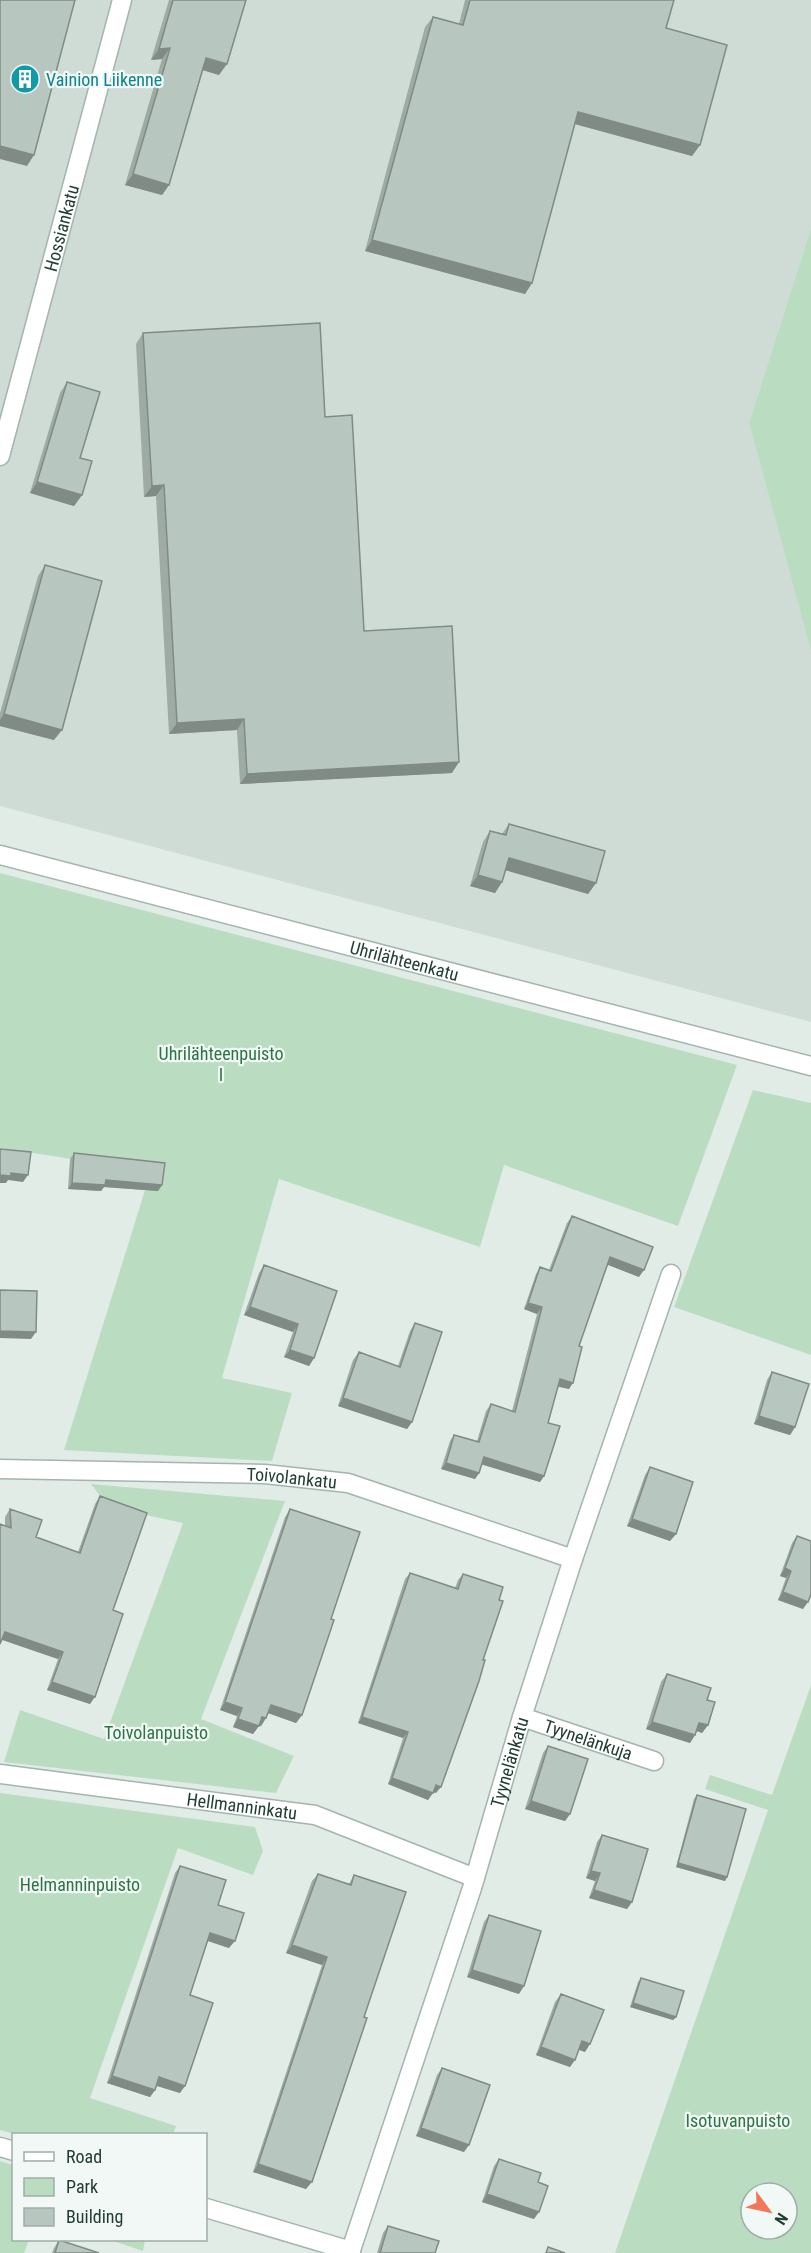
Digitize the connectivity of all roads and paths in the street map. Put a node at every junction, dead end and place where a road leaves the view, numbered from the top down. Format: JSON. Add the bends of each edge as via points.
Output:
{"nodes":[{"id":1,"x":122,"y":0,"type":"edge"},
{"id":2,"x":0,"y":456,"type":"edge"},
{"id":3,"x":0,"y":855,"type":"edge"},
{"id":4,"x":811,"y":1066,"type":"edge"},
{"id":5,"x":671,"y":1274,"type":"dead end"},
{"id":6,"x":0,"y":1469,"type":"edge"},
{"id":7,"x":573,"y":1559,"type":"junction"},
{"id":8,"x":522,"y":1717,"type":"junction"},
{"id":9,"x":654,"y":1761,"type":"dead end"},
{"id":10,"x":0,"y":1774,"type":"edge"},
{"id":11,"x":475,"y":1878,"type":"junction"},
{"id":12,"x":207,"y":2208,"type":"edge"},
{"id":13,"x":351,"y":2252,"type":"edge"}],
"edges":[{"from":1,"to":2,"type":"street","name":"Hossiankatu"},
{"from":3,"to":4,"type":"street","name":"Uhrilähteenkatu"},
{"from":5,"to":7,"type":"street","name":"Tyynelänkatu"},
{"from":6,"to":7,"type":"street","name":"Toivolankatu","via":[[265,1473],[348,1483]]},
{"from":7,"to":8,"type":"street","name":"Tyynelänkatu"},
{"from":8,"to":9,"type":"street","name":"Tyynelänkuja"},
{"from":8,"to":11,"type":"street","name":"Tyynelänkatu"},
{"from":10,"to":11,"type":"street","name":"Hellmanninkatu","via":[[315,1815]]},
{"from":11,"to":13,"type":"street","name":"Tyynelänkatu"},
{"from":12,"to":13,"type":"street"}]}
